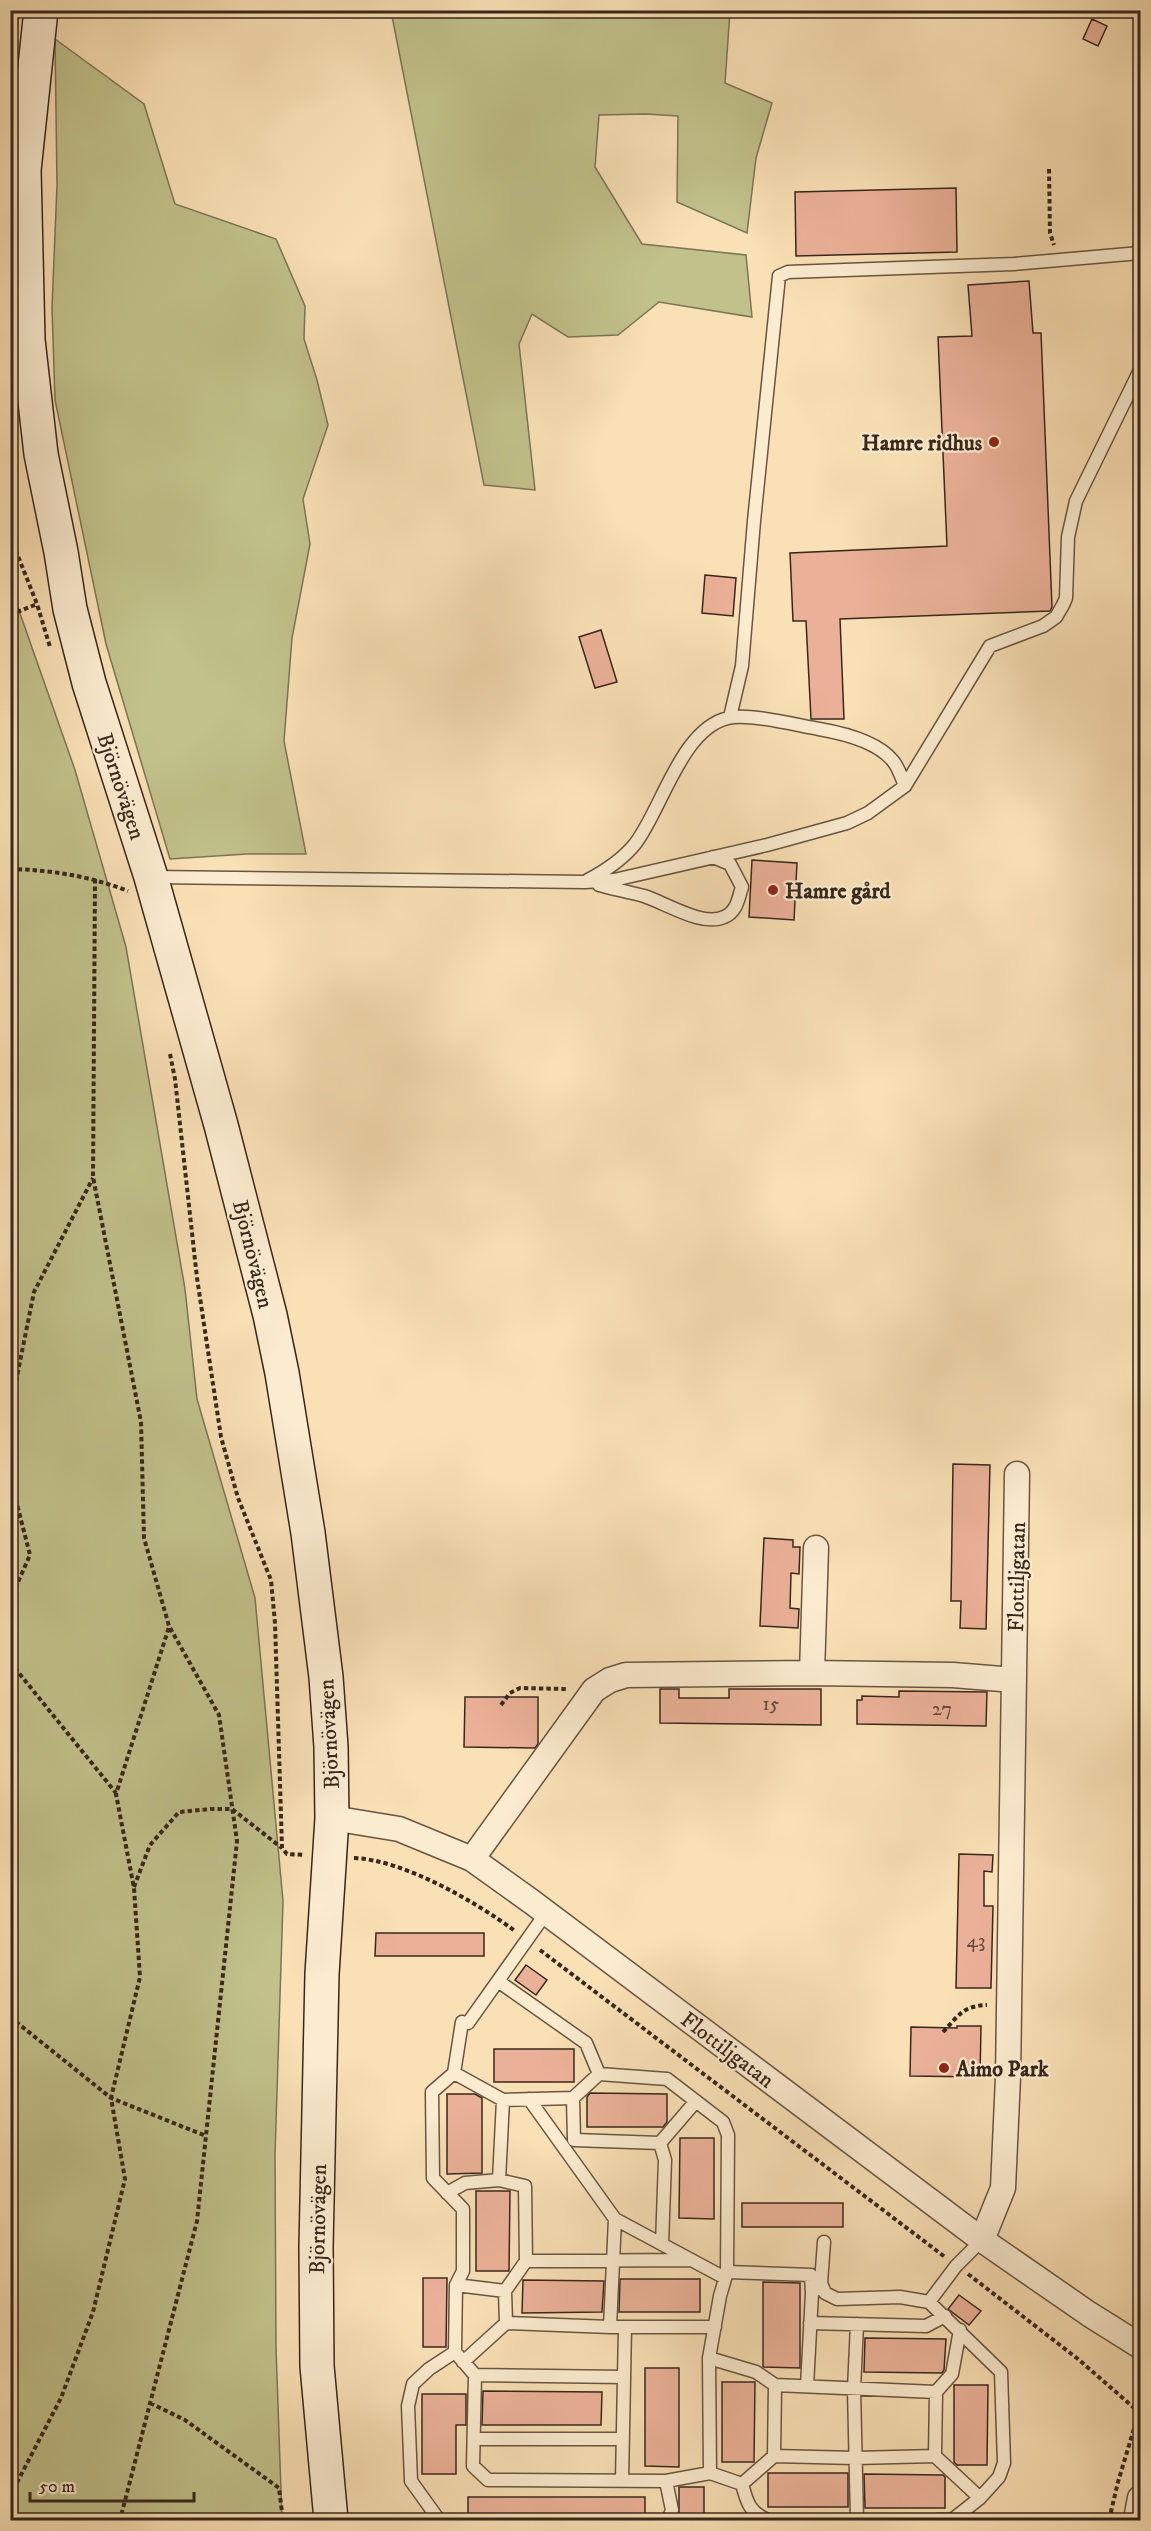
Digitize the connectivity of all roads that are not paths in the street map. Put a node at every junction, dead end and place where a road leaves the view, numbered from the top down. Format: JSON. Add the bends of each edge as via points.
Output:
{"nodes":[{"id":1,"x":41,"y":10,"type":"edge"},
{"id":2,"x":1140,"y":253,"type":"edge"},
{"id":3,"x":1140,"y":370,"type":"edge"},
{"id":4,"x":730,"y":717,"type":"junction"},
{"id":5,"x":905,"y":786,"type":"junction"},
{"id":6,"x":713,"y":857,"type":"junction"},
{"id":7,"x":585,"y":882,"type":"junction"},
{"id":8,"x":137,"y":883,"type":"junction"},
{"id":9,"x":1017,"y":1474,"type":"dead end"},
{"id":10,"x":816,"y":1548,"type":"dead end"},
{"id":11,"x":812,"y":1673,"type":"junction"},
{"id":12,"x":1014,"y":1680,"type":"junction"},
{"id":13,"x":332,"y":1818,"type":"junction"},
{"id":14,"x":472,"y":1859,"type":"junction"},
{"id":15,"x":546,"y":1913,"type":"junction"},
{"id":16,"x":498,"y":1981,"type":"junction"},
{"id":17,"x":454,"y":2073,"type":"junction"},
{"id":18,"x":599,"y":2074,"type":"junction"},
{"id":19,"x":573,"y":2098,"type":"junction"},
{"id":20,"x":530,"y":2099,"type":"junction"},
{"id":21,"x":503,"y":2100,"type":"junction"},
{"id":22,"x":696,"y":2101,"type":"junction"},
{"id":23,"x":574,"y":2140,"type":"junction"},
{"id":24,"x":660,"y":2144,"type":"junction"},
{"id":25,"x":564,"y":2148,"type":"junction"},
{"id":26,"x":499,"y":2180,"type":"junction"},
{"id":27,"x":447,"y":2193,"type":"junction"},
{"id":28,"x":615,"y":2219,"type":"junction"},
{"id":29,"x":982,"y":2240,"type":"junction"},
{"id":30,"x":824,"y":2242,"type":"dead end"},
{"id":31,"x":662,"y":2244,"type":"junction"},
{"id":32,"x":691,"y":2260,"type":"junction"},
{"id":33,"x":526,"y":2261,"type":"junction"},
{"id":34,"x":612,"y":2261,"type":"junction"},
{"id":35,"x":726,"y":2275,"type":"junction"},
{"id":36,"x":821,"y":2283,"type":"junction"},
{"id":37,"x":456,"y":2285,"type":"junction"},
{"id":38,"x":505,"y":2291,"type":"junction"},
{"id":39,"x":812,"y":2293,"type":"junction"},
{"id":40,"x":929,"y":2302,"type":"junction"},
{"id":41,"x":945,"y":2316,"type":"junction"},
{"id":42,"x":507,"y":2323,"type":"junction"},
{"id":43,"x":810,"y":2323,"type":"junction"},
{"id":44,"x":857,"y":2324,"type":"junction"},
{"id":45,"x":610,"y":2327,"type":"junction"},
{"id":46,"x":626,"y":2327,"type":"junction"},
{"id":47,"x":715,"y":2327,"type":"junction"},
{"id":48,"x":960,"y":2330,"type":"junction"},
{"id":49,"x":1140,"y":2346,"type":"edge"},
{"id":50,"x":459,"y":2357,"type":"junction"},
{"id":51,"x":710,"y":2358,"type":"junction"},
{"id":52,"x":475,"y":2375,"type":"junction"},
{"id":53,"x":624,"y":2377,"type":"junction"},
{"id":54,"x":775,"y":2385,"type":"junction"},
{"id":55,"x":807,"y":2386,"type":"junction"},
{"id":56,"x":854,"y":2389,"type":"junction"},
{"id":57,"x":936,"y":2392,"type":"junction"},
{"id":58,"x":474,"y":2439,"type":"junction"},
{"id":59,"x":623,"y":2439,"type":"junction"},
{"id":60,"x":935,"y":2456,"type":"junction"},
{"id":61,"x":774,"y":2457,"type":"junction"},
{"id":62,"x":855,"y":2458,"type":"junction"},
{"id":63,"x":710,"y":2474,"type":"junction"},
{"id":64,"x":622,"y":2481,"type":"junction"},
{"id":65,"x":666,"y":2481,"type":"junction"},
{"id":66,"x":742,"y":2484,"type":"junction"},
{"id":67,"x":980,"y":2498,"type":"junction"},
{"id":68,"x":1140,"y":2498,"type":"edge"},
{"id":69,"x":331,"y":2520,"type":"edge"},
{"id":70,"x":439,"y":2520,"type":"edge"},
{"id":71,"x":668,"y":2520,"type":"edge"},
{"id":72,"x":768,"y":2520,"type":"edge"},
{"id":73,"x":857,"y":2520,"type":"edge"},
{"id":74,"x":938,"y":2520,"type":"edge"},
{"id":75,"x":1136,"y":2520,"type":"edge"}],
"edges":[{"from":1,"to":8,"type":"main road","name":"Björnövägen","via":[[24,170],[31,379],[70,609]]},
{"from":2,"to":4,"type":"lane","via":[[1014,264],[788,272],[779,276],[742,666]]},
{"from":3,"to":5,"type":"lane","via":[[1076,501],[1068,537],[1063,605],[1056,617],[1043,626],[990,646]]},
{"from":4,"to":5,"type":"lane","via":[[793,724],[855,737],[893,761]]},
{"from":4,"to":7,"type":"lane","via":[[705,730],[689,748],[635,844],[611,867]]},
{"from":5,"to":6,"type":"lane","via":[[847,823]]},
{"from":6,"to":7,"type":"lane","via":[[614,880]]},
{"from":6,"to":7,"type":"lane","via":[[730,864],[742,886],[736,909],[714,920]]},
{"from":7,"to":8,"type":"lane"},
{"from":8,"to":13,"type":"main road","name":"Björnövägen","via":[[221,1125],[270,1315],[308,1533],[326,1677]]},
{"from":9,"to":12,"type":"street","name":"Flottiljgatan"},
{"from":10,"to":11,"type":"street"},
{"from":11,"to":12,"type":"street"},
{"from":11,"to":14,"type":"street","via":[[626,1675],[610,1680],[594,1690]]},
{"from":12,"to":29,"type":"street","name":"Flottiljgatan","via":[[1003,2188]]},
{"from":13,"to":14,"type":"street","name":"Flottiljgatan","via":[[399,1829]]},
{"from":13,"to":69,"type":"main road","name":"Björnövägen","via":[[322,1974],[316,2247],[317,2366]]},
{"from":14,"to":15,"type":"street","name":"Flottiljgatan"},
{"from":15,"to":16,"type":"lane"},
{"from":15,"to":29,"type":"street","name":"Flottiljgatan"},
{"from":16,"to":17,"type":"lane","via":[[465,2023]]},
{"from":16,"to":18,"type":"lane","via":[[586,2043]]},
{"from":17,"to":21,"type":"lane"},
{"from":17,"to":27,"type":"lane","via":[[432,2092],[433,2178]]},
{"from":18,"to":19,"type":"lane"},
{"from":18,"to":22,"type":"lane","via":[[667,2079]]},
{"from":19,"to":20,"type":"lane"},
{"from":19,"to":23,"type":"lane"},
{"from":20,"to":21,"type":"lane"},
{"from":20,"to":25,"type":"lane"},
{"from":21,"to":26,"type":"lane"},
{"from":22,"to":24,"type":"lane"},
{"from":22,"to":35,"type":"lane","via":[[723,2122],[728,2135]]},
{"from":23,"to":24,"type":"lane"},
{"from":23,"to":25,"type":"lane"},
{"from":24,"to":31,"type":"lane","via":[[665,2160]]},
{"from":25,"to":28,"type":"lane"},
{"from":26,"to":27,"type":"lane","via":[[465,2183]]},
{"from":26,"to":33,"type":"lane","via":[[525,2186]]},
{"from":27,"to":37,"type":"lane","via":[[463,2209],[463,2271]]},
{"from":28,"to":31,"type":"lane"},
{"from":28,"to":34,"type":"lane"},
{"from":29,"to":40,"type":"lane","name":"Flottiljgatan"},
{"from":29,"to":49,"type":"street","name":"Flottiljgatan"},
{"from":30,"to":36,"type":"lane"},
{"from":31,"to":32,"type":"lane"},
{"from":32,"to":34,"type":"lane"},
{"from":32,"to":35,"type":"lane"},
{"from":33,"to":34,"type":"lane"},
{"from":33,"to":38,"type":"lane"},
{"from":34,"to":45,"type":"lane"},
{"from":35,"to":39,"type":"lane","via":[[812,2276]]},
{"from":35,"to":47,"type":"lane"},
{"from":36,"to":39,"type":"lane"},
{"from":36,"to":40,"type":"lane","via":[[825,2293],[837,2299],[900,2296]]},
{"from":37,"to":38,"type":"lane"},
{"from":37,"to":50,"type":"lane"},
{"from":38,"to":42,"type":"lane"},
{"from":39,"to":43,"type":"lane"},
{"from":40,"to":41,"type":"lane"},
{"from":41,"to":44,"type":"lane","via":[[926,2326]]},
{"from":41,"to":48,"type":"lane"},
{"from":42,"to":45,"type":"lane"},
{"from":42,"to":50,"type":"lane"},
{"from":43,"to":44,"type":"lane"},
{"from":43,"to":55,"type":"lane"},
{"from":44,"to":56,"type":"lane"},
{"from":45,"to":46,"type":"lane"},
{"from":46,"to":47,"type":"lane"},
{"from":46,"to":53,"type":"lane"},
{"from":47,"to":51,"type":"lane"},
{"from":48,"to":57,"type":"lane","via":[[952,2374]]},
{"from":48,"to":67,"type":"lane","via":[[1001,2372],[1004,2463],[999,2477]]},
{"from":50,"to":52,"type":"lane"},
{"from":50,"to":70,"type":"lane","via":[[429,2369],[413,2384],[408,2406],[411,2481]]},
{"from":51,"to":54,"type":"lane","via":[[756,2372]]},
{"from":51,"to":63,"type":"lane"},
{"from":52,"to":53,"type":"lane"},
{"from":52,"to":58,"type":"lane"},
{"from":53,"to":59,"type":"lane"},
{"from":54,"to":55,"type":"lane"},
{"from":54,"to":61,"type":"lane"},
{"from":55,"to":56,"type":"lane"},
{"from":56,"to":57,"type":"lane"},
{"from":56,"to":62,"type":"lane"},
{"from":57,"to":60,"type":"lane"},
{"from":58,"to":59,"type":"lane"},
{"from":58,"to":64,"type":"lane","via":[[473,2466],[488,2480]]},
{"from":59,"to":64,"type":"lane"},
{"from":60,"to":62,"type":"lane"},
{"from":60,"to":67,"type":"lane"},
{"from":61,"to":62,"type":"lane"},
{"from":61,"to":66,"type":"lane"},
{"from":62,"to":73,"type":"lane"},
{"from":63,"to":65,"type":"lane"},
{"from":63,"to":66,"type":"lane"},
{"from":64,"to":65,"type":"lane"},
{"from":65,"to":71,"type":"lane","via":[[672,2510]]},
{"from":66,"to":72,"type":"lane","via":[[748,2506]]},
{"from":67,"to":74,"type":"lane","via":[[952,2520]]},
{"from":68,"to":75,"type":"street"}]}
